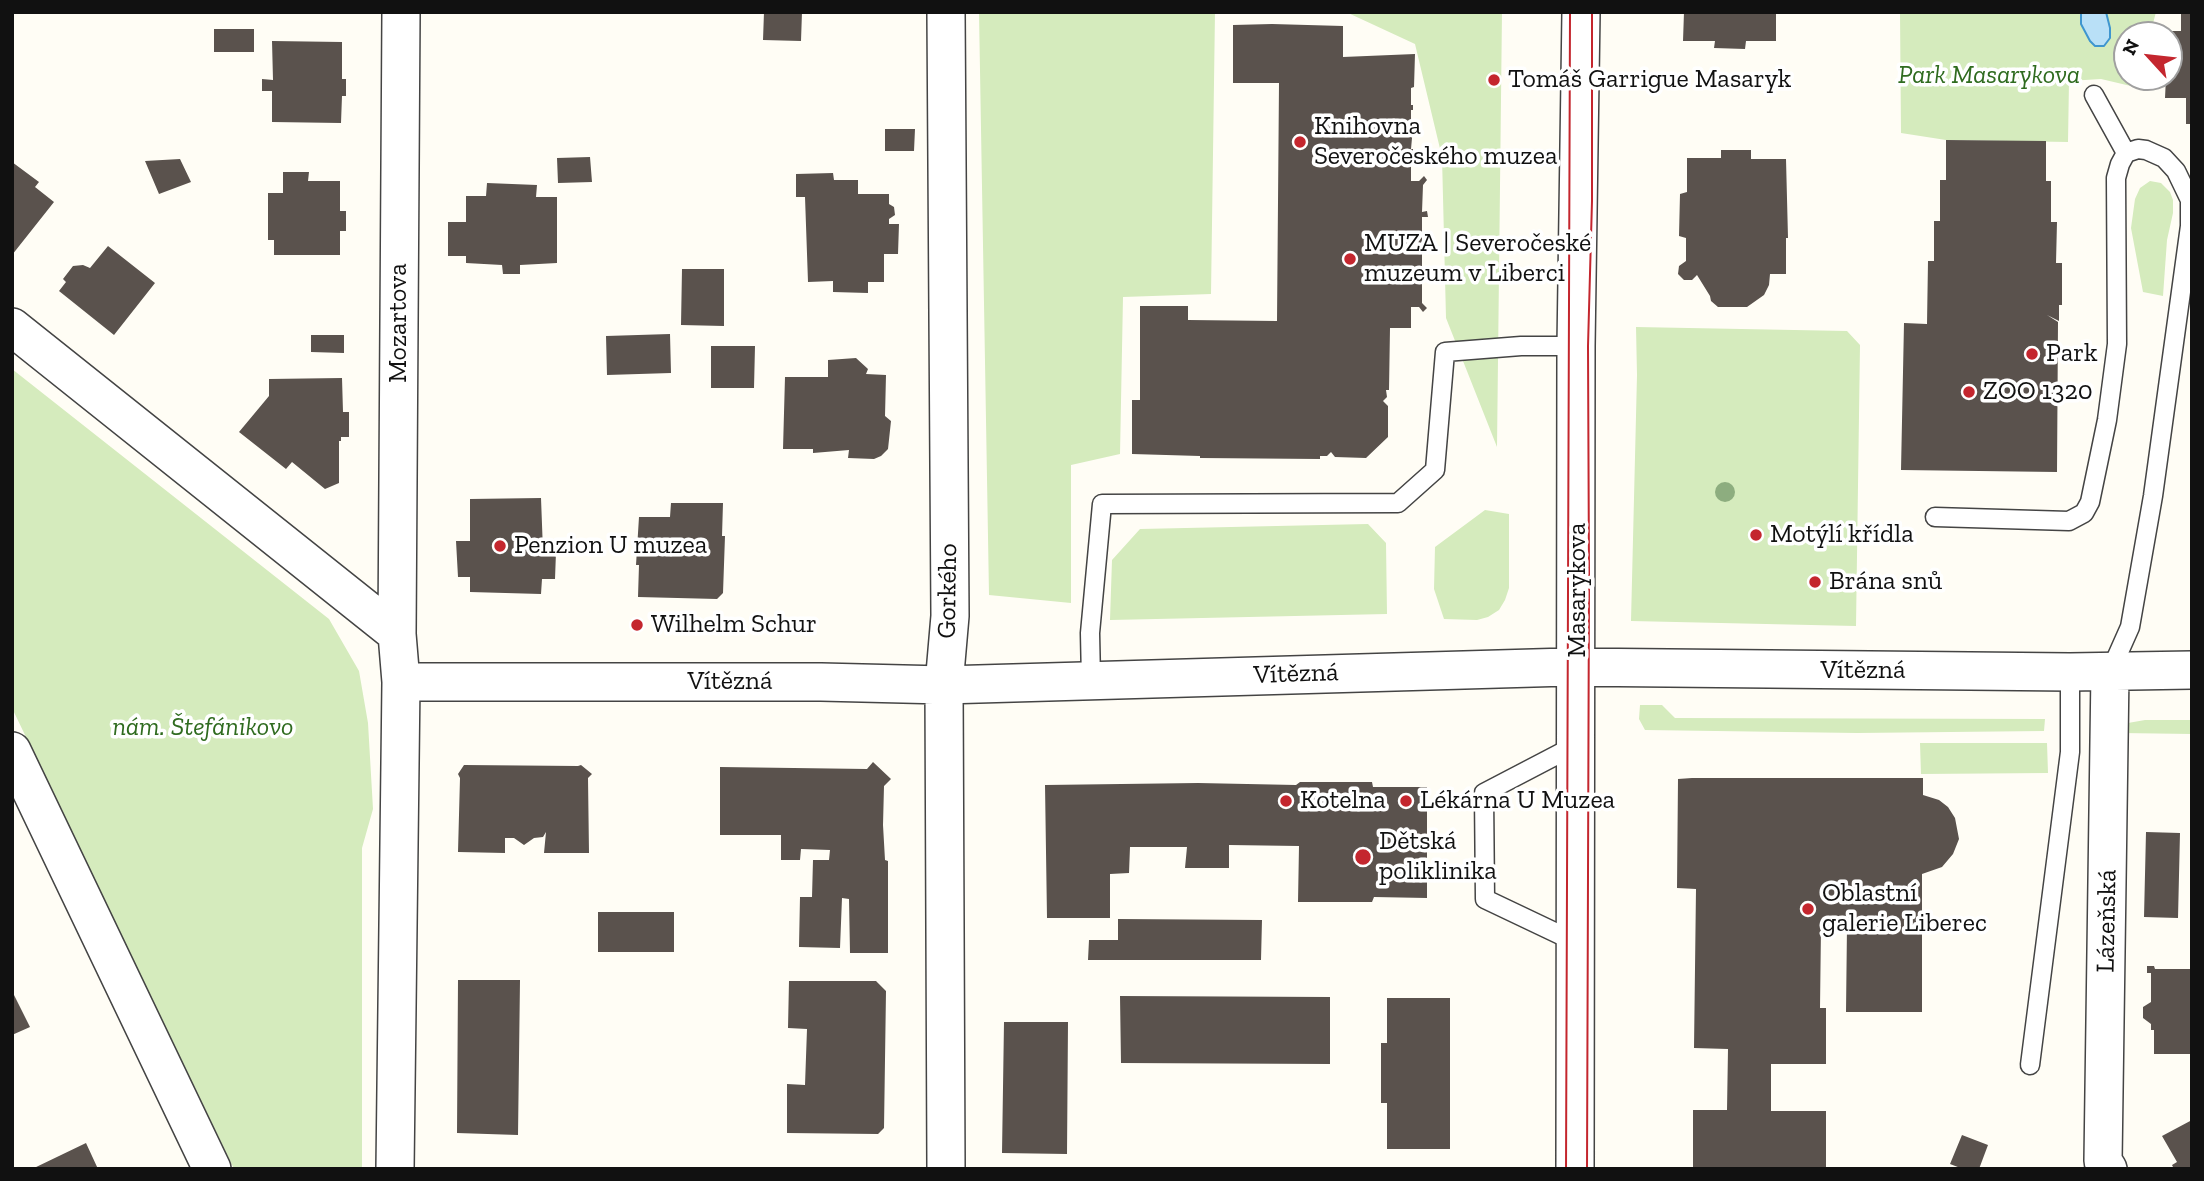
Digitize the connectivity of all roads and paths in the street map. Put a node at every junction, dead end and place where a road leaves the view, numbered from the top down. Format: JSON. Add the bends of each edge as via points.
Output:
{"nodes":[{"id":1,"x":401,"y":12,"type":"edge"},
{"id":2,"x":946,"y":12,"type":"edge"},
{"id":3,"x":1581,"y":12,"type":"edge"},
{"id":4,"x":2094,"y":95,"type":"dead end"},
{"id":5,"x":2126,"y":153,"type":"junction"},
{"id":6,"x":12,"y":327,"type":"edge"},
{"id":7,"x":1576,"y":346,"type":"junction"},
{"id":8,"x":1935,"y":517,"type":"dead end"},
{"id":9,"x":397,"y":634,"type":"junction"},
{"id":10,"x":1578,"y":667,"type":"junction"},
{"id":11,"x":2192,"y":670,"type":"edge"},
{"id":12,"x":2070,"y":672,"type":"junction"},
{"id":13,"x":2110,"y":672,"type":"junction"},
{"id":14,"x":1091,"y":680,"type":"junction"},
{"id":15,"x":401,"y":682,"type":"junction"},
{"id":16,"x":944,"y":685,"type":"junction"},
{"id":17,"x":1576,"y":745,"type":"junction"},
{"id":18,"x":12,"y":751,"type":"edge"},
{"id":19,"x":1576,"y":940,"type":"junction"},
{"id":20,"x":2030,"y":1065,"type":"dead end"},
{"id":21,"x":212,"y":1169,"type":"edge"},
{"id":22,"x":395,"y":1169,"type":"edge"},
{"id":23,"x":946,"y":1169,"type":"edge"},
{"id":24,"x":1575,"y":1169,"type":"edge"},
{"id":25,"x":2108,"y":1169,"type":"edge"}],
"edges":[{"from":1,"to":9,"type":"street","name":"Mozartova"},
{"from":2,"to":16,"type":"street","name":"Gorkého","via":[[950,616]]},
{"from":3,"to":7,"type":"street","name":"Masarykova"},
{"from":4,"to":5,"type":"lane"},
{"from":5,"to":8,"type":"lane","via":[[2116,178],[2117,344],[2090,502],[2084,513],[2069,521]]},
{"from":5,"to":13,"type":"lane","via":[[2146,150],[2164,158],[2176,171],[2190,200],[2190,226],[2130,627]]},
{"from":6,"to":9,"type":"street"},
{"from":7,"to":10,"type":"street","name":"Masarykova"},
{"from":7,"to":14,"type":"lane","via":[[1444,352],[1435,470],[1398,503],[1101,504],[1090,633]]},
{"from":9,"to":15,"type":"street"},
{"from":10,"to":12,"type":"street","name":"Vítězná"},
{"from":10,"to":14,"type":"street","name":"Vítězná"},
{"from":10,"to":17,"type":"street","name":"Masarykova"},
{"from":11,"to":13,"type":"street","name":"Vítězná"},
{"from":12,"to":13,"type":"street","name":"Vítězná"},
{"from":12,"to":20,"type":"lane","via":[[2070,752]]},
{"from":13,"to":25,"type":"street","name":"Lázeňská","via":[[2103,1161]]},
{"from":14,"to":16,"type":"street","name":"Vítězná"},
{"from":15,"to":16,"type":"street","name":"Vítězná"},
{"from":15,"to":22,"type":"street"},
{"from":16,"to":23,"type":"street","name":"Gorkého"},
{"from":17,"to":19,"type":"street","name":"Masarykova"},
{"from":17,"to":19,"type":"lane","via":[[1485,793],[1485,899]]},
{"from":18,"to":21,"type":"street"},
{"from":19,"to":24,"type":"street","name":"Masarykova"}]}
